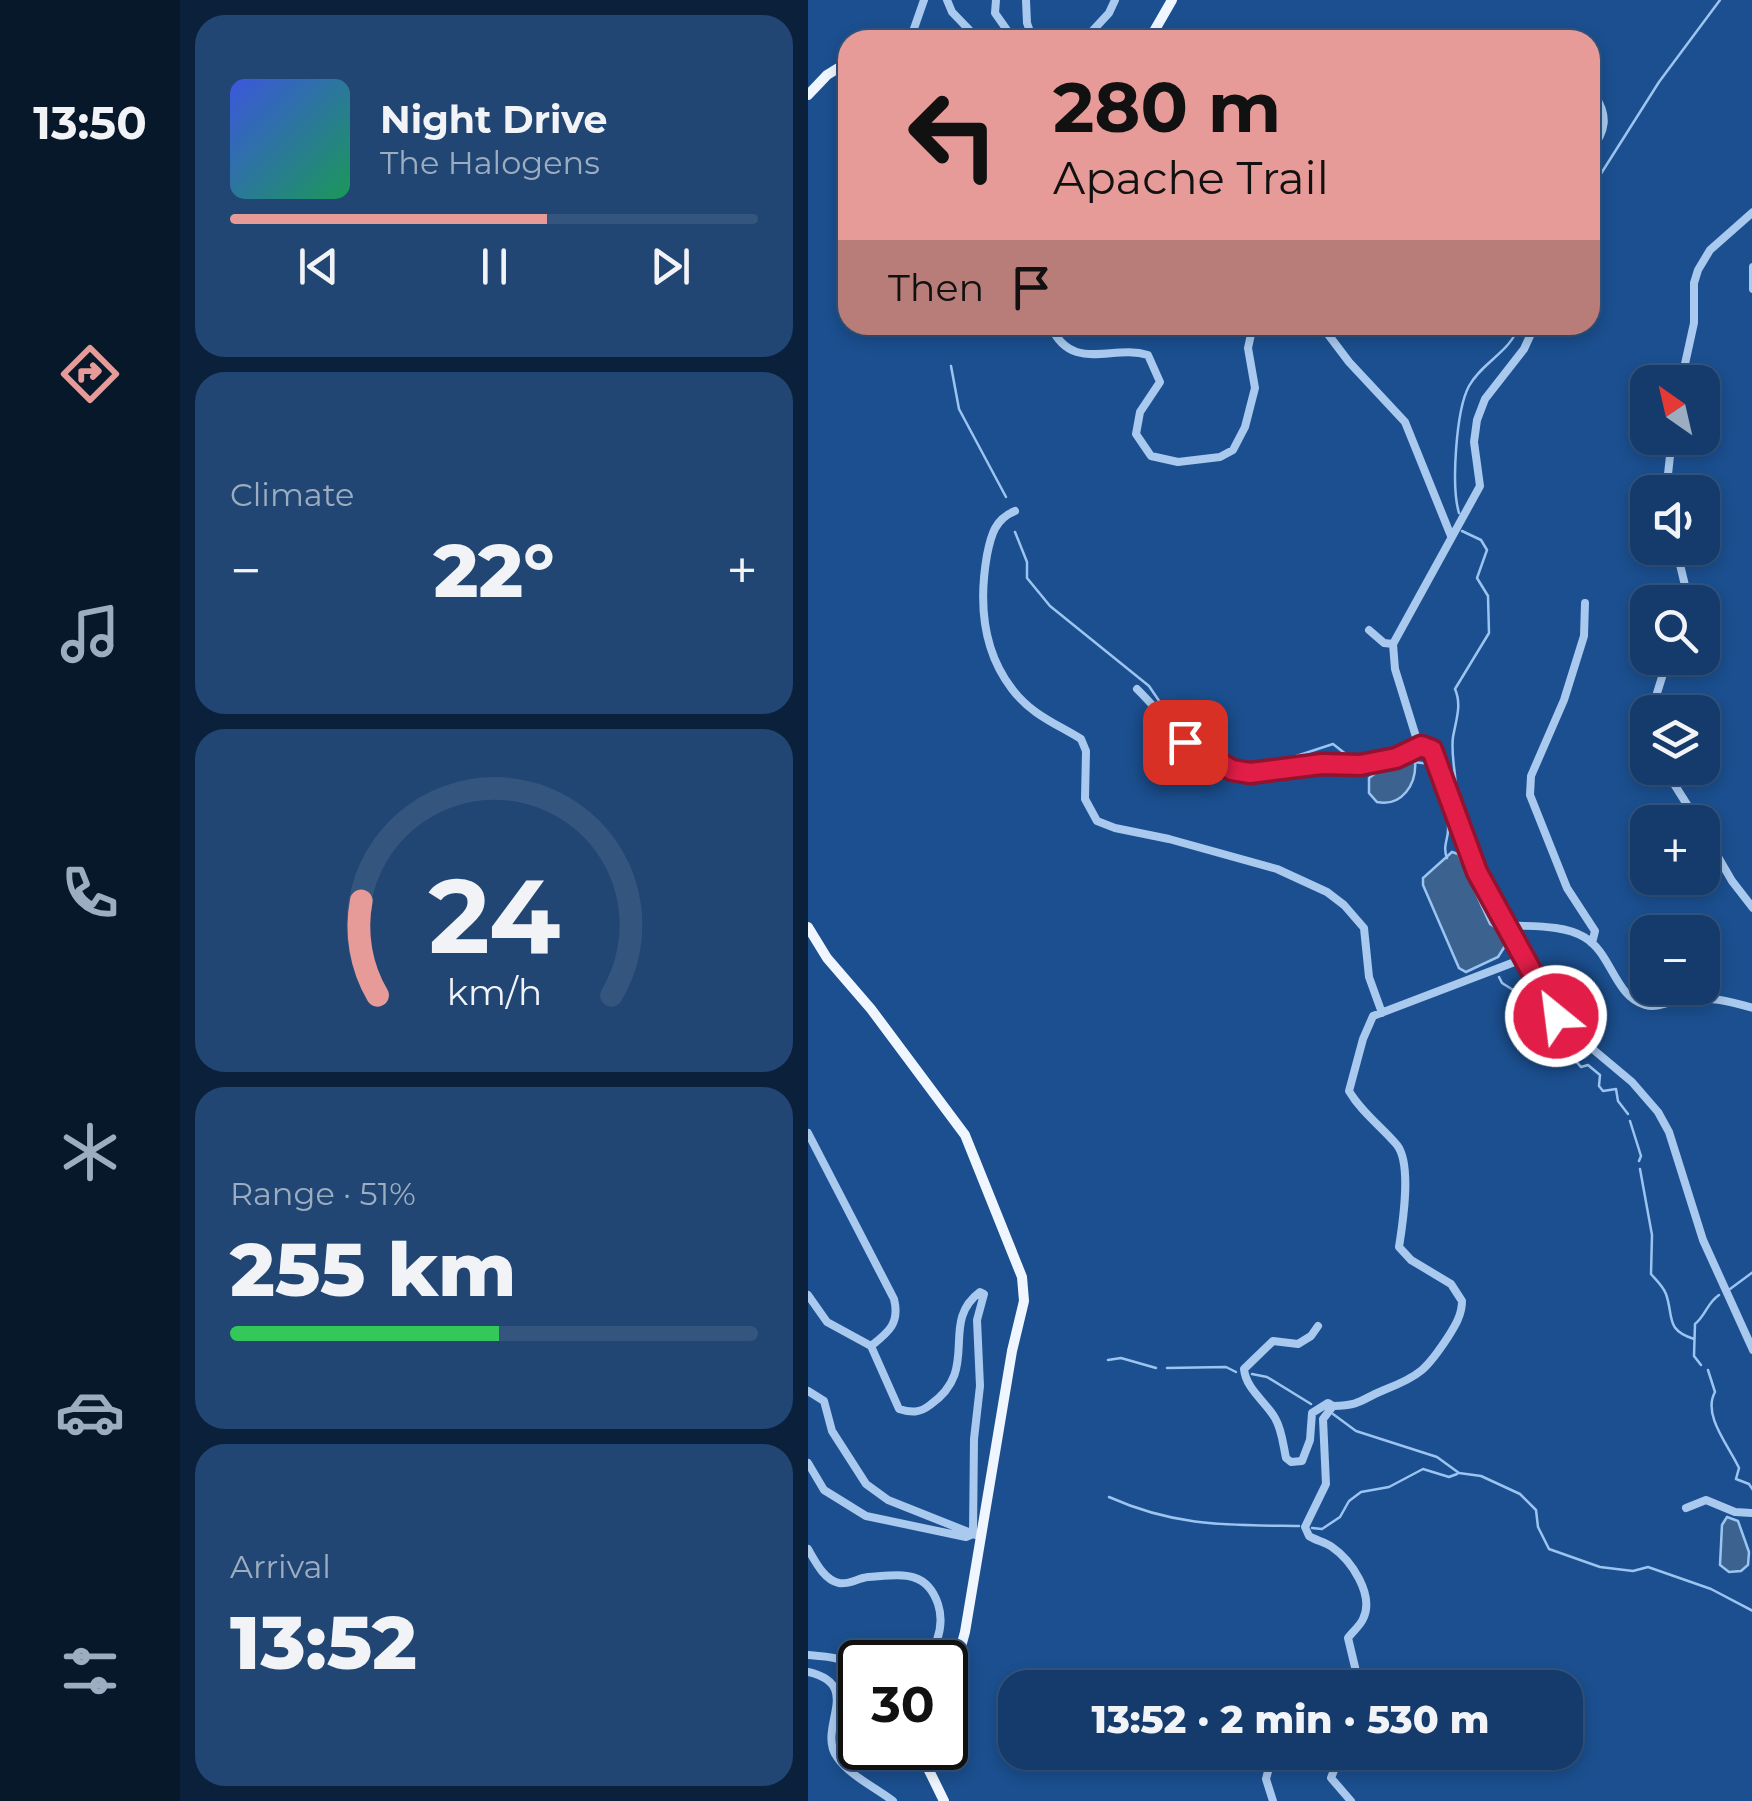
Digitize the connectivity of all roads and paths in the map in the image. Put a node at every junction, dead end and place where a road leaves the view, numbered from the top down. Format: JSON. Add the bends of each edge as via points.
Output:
{"nodes":[{"id":1,"x":924,"y":0,"type":"edge"},
{"id":2,"x":947,"y":0,"type":"edge"},
{"id":3,"x":996,"y":0,"type":"edge"},
{"id":4,"x":1026,"y":0,"type":"edge"},
{"id":5,"x":1172,"y":0,"type":"edge"},
{"id":6,"x":1117,"y":1,"type":"edge"},
{"id":7,"x":914,"y":30,"type":"edge"},
{"id":8,"x":969,"y":30,"type":"edge"},
{"id":9,"x":1007,"y":30,"type":"edge"},
{"id":10,"x":1030,"y":30,"type":"edge"},
{"id":11,"x":1093,"y":30,"type":"edge"},
{"id":12,"x":1156,"y":30,"type":"edge"},
{"id":13,"x":838,"y":68,"type":"edge"},
{"id":14,"x":808,"y":95,"type":"edge"},
{"id":15,"x":1600,"y":109,"type":"edge"},
{"id":16,"x":1600,"y":138,"type":"edge"},
{"id":17,"x":1752,"y":212,"type":"edge"},
{"id":18,"x":1752,"y":267,"type":"edge"},
{"id":19,"x":1752,"y":289,"type":"edge"},
{"id":20,"x":1057,"y":335,"type":"edge"},
{"id":21,"x":1251,"y":335,"type":"edge"},
{"id":22,"x":1329,"y":335,"type":"edge"},
{"id":23,"x":1530,"y":335,"type":"edge"},
{"id":24,"x":1685,"y":365,"type":"edge"},
{"id":25,"x":1014,"y":511,"type":"dead end"},
{"id":26,"x":1451,"y":536,"type":"junction"},
{"id":27,"x":1585,"y":603,"type":"dead end"},
{"id":28,"x":1369,"y":630,"type":"dead end"},
{"id":29,"x":1393,"y":644,"type":"junction"},
{"id":30,"x":1137,"y":689,"type":"dead end"},
{"id":31,"x":1421,"y":746,"type":"junction"},
{"id":32,"x":1720,"y":860,"type":"edge"},
{"id":33,"x":1752,"y":908,"type":"edge"},
{"id":34,"x":1506,"y":925,"type":"junction"},
{"id":35,"x":808,"y":927,"type":"edge"},
{"id":36,"x":1592,"y":944,"type":"junction"},
{"id":37,"x":1525,"y":958,"type":"junction"},
{"id":38,"x":1752,"y":1008,"type":"edge"},
{"id":39,"x":1382,"y":1013,"type":"junction"},
{"id":40,"x":808,"y":1133,"type":"edge"},
{"id":41,"x":808,"y":1294,"type":"edge"},
{"id":42,"x":1318,"y":1326,"type":"dead end"},
{"id":43,"x":871,"y":1346,"type":"junction"},
{"id":44,"x":1752,"y":1350,"type":"edge"},
{"id":45,"x":808,"y":1391,"type":"edge"},
{"id":46,"x":1333,"y":1406,"type":"junction"},
{"id":47,"x":808,"y":1463,"type":"edge"},
{"id":48,"x":1686,"y":1508,"type":"dead end"},
{"id":49,"x":1750,"y":1514,"type":"edge"},
{"id":50,"x":976,"y":1535,"type":"junction"},
{"id":51,"x":808,"y":1550,"type":"edge"},
{"id":52,"x":937,"y":1640,"type":"edge"},
{"id":53,"x":963,"y":1640,"type":"edge"},
{"id":54,"x":808,"y":1656,"type":"edge"},
{"id":55,"x":838,"y":1659,"type":"edge"},
{"id":56,"x":1356,"y":1670,"type":"edge"},
{"id":57,"x":808,"y":1672,"type":"edge"},
{"id":58,"x":838,"y":1704,"type":"joint"},
{"id":59,"x":838,"y":1758,"type":"edge"},
{"id":60,"x":854,"y":1770,"type":"edge"},
{"id":61,"x":929,"y":1770,"type":"edge"},
{"id":62,"x":1268,"y":1770,"type":"edge"},
{"id":63,"x":1334,"y":1770,"type":"edge"},
{"id":64,"x":893,"y":1801,"type":"edge"},
{"id":65,"x":944,"y":1801,"type":"edge"},
{"id":66,"x":1273,"y":1801,"type":"edge"},
{"id":67,"x":1350,"y":1801,"type":"edge"}],
"edges":[{"from":1,"to":7,"type":"street"},
{"from":2,"to":8,"type":"street"},
{"from":3,"to":9,"type":"street","via":[[995,13]]},
{"from":4,"to":10,"type":"street"},
{"from":5,"to":12,"type":"main road"},
{"from":6,"to":11,"type":"street"},
{"from":13,"to":14,"type":"main road"},
{"from":15,"to":16,"type":"street"},
{"from":17,"to":24,"type":"street","via":[[1698,270]]},
{"from":18,"to":19,"type":"street"},
{"from":20,"to":21,"type":"street","via":[[1082,355],[1148,355],[1160,382],[1140,412],[1136,434],[1151,456],[1178,462],[1233,450],[1255,388]]},
{"from":22,"to":26,"type":"street","via":[[1406,422]]},
{"from":23,"to":26,"type":"street","via":[[1480,408],[1474,442],[1480,486]]},
{"from":25,"to":39,"type":"street","via":[[990,539],[983,578],[990,650],[1026,705],[1082,739],[1091,815],[1116,828],[1262,864],[1327,892],[1364,928],[1369,977]]},
{"from":26,"to":29,"type":"street"},
{"from":27,"to":36,"type":"street","via":[[1584,636],[1531,776],[1530,796],[1566,888],[1595,931]]},
{"from":28,"to":29,"type":"street"},
{"from":29,"to":31,"type":"street"},
{"from":30,"to":31,"type":"street","via":[[1180,738],[1240,772],[1360,765]]},
{"from":31,"to":34,"type":"street","via":[[1432,751],[1466,847]]},
{"from":32,"to":33,"type":"street"},
{"from":34,"to":36,"type":"street","via":[[1566,930]]},
{"from":34,"to":37,"type":"street"},
{"from":35,"to":50,"type":"main road","via":[[964,1135],[1022,1277],[1024,1301]]},
{"from":36,"to":38,"type":"street","via":[[1628,998],[1657,1006],[1720,998]]},
{"from":37,"to":39,"type":"street"},
{"from":37,"to":44,"type":"street","via":[[1556,1016],[1658,1112],[1703,1240]]},
{"from":39,"to":46,"type":"street","via":[[1363,1039],[1349,1091],[1407,1164],[1399,1246],[1452,1284],[1462,1310],[1418,1376],[1361,1404]]},
{"from":40,"to":43,"type":"street","via":[[894,1299],[894,1324]]},
{"from":41,"to":43,"type":"street","via":[[827,1322]]},
{"from":42,"to":46,"type":"street","via":[[1298,1344],[1273,1340],[1244,1369],[1245,1377],[1274,1415],[1291,1462],[1302,1461],[1308,1450],[1312,1413]]},
{"from":43,"to":50,"type":"street","via":[[900,1409],[923,1410],[954,1380],[960,1322],[969,1301],[984,1294],[974,1440]]},
{"from":45,"to":50,"type":"street","via":[[824,1401],[832,1431],[866,1484],[888,1500]]},
{"from":46,"to":56,"type":"street","via":[[1323,1419],[1326,1484],[1305,1527],[1338,1553],[1366,1595],[1363,1620],[1348,1638]]},
{"from":47,"to":50,"type":"street","via":[[824,1490],[866,1516]]},
{"from":48,"to":49,"type":"street","via":[[1706,1500]]},
{"from":50,"to":53,"type":"main road"},
{"from":51,"to":52,"type":"street","via":[[830,1580],[842,1584],[867,1577],[926,1581],[942,1621]]},
{"from":54,"to":55,"type":"street"},
{"from":57,"to":58,"type":"street","via":[[829,1682]]},
{"from":58,"to":59,"type":"street","via":[[831,1736]]},
{"from":60,"to":64,"type":"street"},
{"from":61,"to":65,"type":"main road"},
{"from":62,"to":66,"type":"street"},
{"from":63,"to":67,"type":"street","via":[[1331,1778]]}]}
